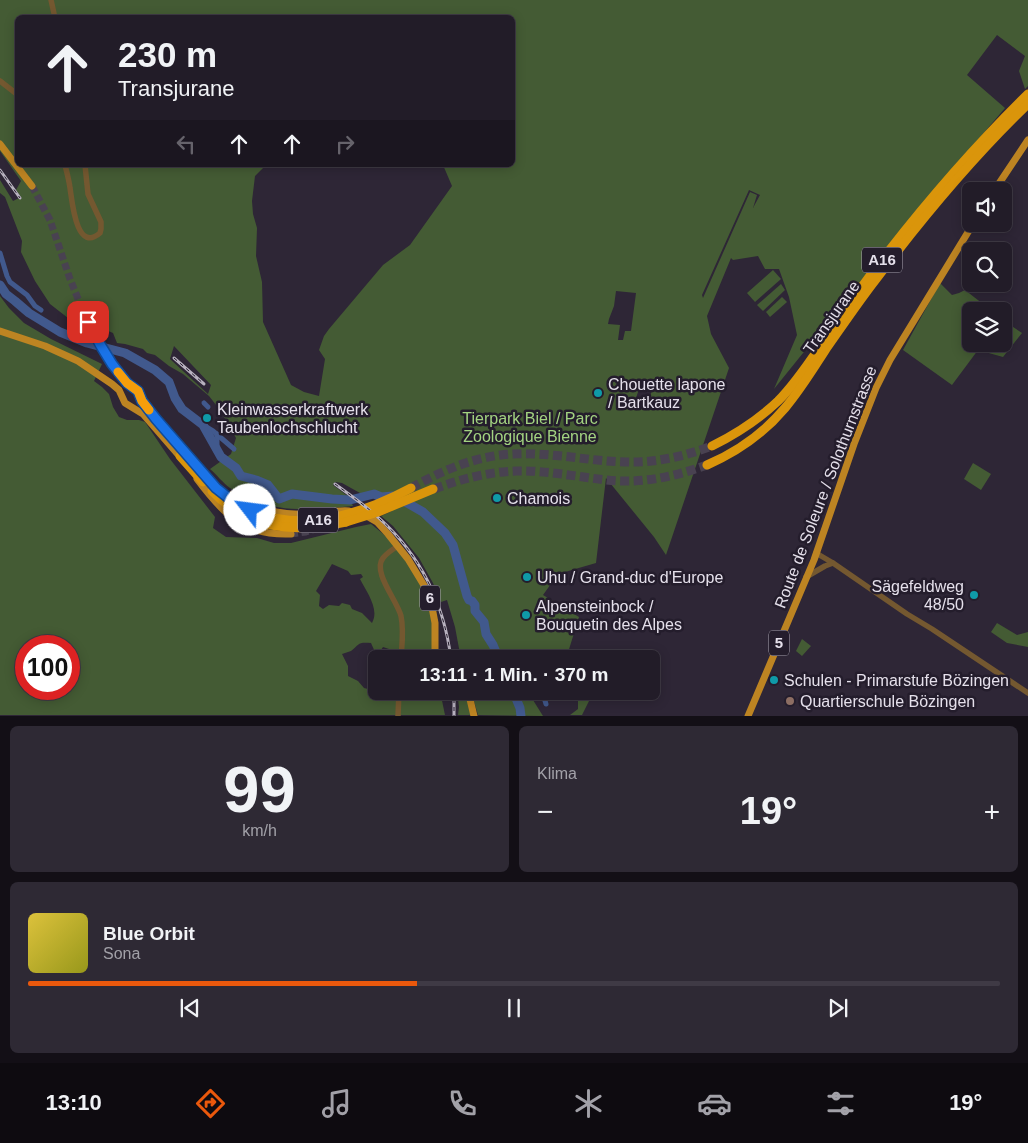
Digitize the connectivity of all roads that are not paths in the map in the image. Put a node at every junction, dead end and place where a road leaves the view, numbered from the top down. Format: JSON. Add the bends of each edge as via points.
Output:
{"nodes":[{"id":1,"x":51,"y":0,"type":"edge"},
{"id":2,"x":54,"y":15,"type":"edge"},
{"id":3,"x":0,"y":81,"type":"edge"},
{"id":4,"x":15,"y":93,"type":"edge"},
{"id":5,"x":1028,"y":94,"type":"edge"},
{"id":6,"x":1028,"y":104,"type":"edge"},
{"id":7,"x":1028,"y":140,"type":"edge"},
{"id":8,"x":0,"y":144,"type":"edge"},
{"id":9,"x":15,"y":164,"type":"edge"},
{"id":10,"x":18,"y":167,"type":"edge"},
{"id":11,"x":65,"y":167,"type":"edge"},
{"id":12,"x":84,"y":167,"type":"edge"},
{"id":13,"x":1000,"y":182,"type":"edge"},
{"id":14,"x":32,"y":186,"type":"tunnel mouth"},
{"id":15,"x":969,"y":232,"type":"edge"},
{"id":16,"x":82,"y":311,"type":"tunnel mouth"},
{"id":17,"x":0,"y":331,"type":"edge"},
{"id":18,"x":135,"y":389,"type":"junction"},
{"id":19,"x":141,"y":398,"type":"junction"},
{"id":20,"x":124,"y":399,"type":"junction"},
{"id":21,"x":132,"y":406,"type":"junction"},
{"id":22,"x":712,"y":446,"type":"tunnel mouth"},
{"id":23,"x":180,"y":456,"type":"junction"},
{"id":24,"x":706,"y":465,"type":"tunnel mouth"},
{"id":25,"x":201,"y":471,"type":"junction"},
{"id":26,"x":411,"y":488,"type":"tunnel mouth"},
{"id":27,"x":434,"y":489,"type":"tunnel mouth"},
{"id":28,"x":291,"y":534,"type":"tunnel mouth"},
{"id":29,"x":398,"y":546,"type":"junction"},
{"id":30,"x":816,"y":553,"type":"junction"},
{"id":31,"x":833,"y":562,"type":"junction"},
{"id":32,"x":806,"y":577,"type":"junction"},
{"id":33,"x":402,"y":650,"type":"edge"},
{"id":34,"x":435,"y":650,"type":"edge"},
{"id":35,"x":1028,"y":693,"type":"edge"},
{"id":36,"x":399,"y":700,"type":"edge"},
{"id":37,"x":470,"y":700,"type":"edge"},
{"id":38,"x":398,"y":716,"type":"edge"},
{"id":39,"x":474,"y":716,"type":"edge"},
{"id":40,"x":748,"y":716,"type":"edge"}],
"edges":[{"from":1,"to":2,"type":"street"},
{"from":3,"to":4,"type":"street"},
{"from":5,"to":22,"type":"highway","name":"Transjurane","number":"A16","via":[[964,161],[899,239],[778,401],[742,430]]},
{"from":6,"to":24,"type":"highway","name":"Transjurane","number":"A16","via":[[904,243],[785,407],[738,449]]},
{"from":7,"to":13,"type":"main road"},
{"from":8,"to":9,"type":"main road"},
{"from":10,"to":14,"type":"main road"},
{"from":11,"to":12,"type":"street","via":[[78,228],[83,235],[93,237],[100,233],[102,226],[88,194]]},
{"from":15,"to":30,"type":"main road","name":"Route de Soleure / Solothurnstrasse","number":"5","via":[[878,383]]},
{"from":16,"to":18,"type":"main road","number":"6","via":[[118,372]]},
{"from":17,"to":20,"type":"main road","via":[[54,349],[78,361],[115,386]]},
{"from":18,"to":19,"type":"main road","number":"6"},
{"from":18,"to":20,"type":"main road","via":[[126,391]]},
{"from":19,"to":21,"type":"main road"},
{"from":19,"to":25,"type":"main road","number":"6"},
{"from":20,"to":21,"type":"main road"},
{"from":21,"to":23,"type":"main road"},
{"from":23,"to":27,"type":"highway","number":"A16","bridge":true,"via":[[223,502],[237,512],[285,528],[346,522]]},
{"from":23,"to":28,"type":"main road","via":[[217,505],[234,520],[261,532]]},
{"from":25,"to":26,"type":"highway","number":"A16","via":[[238,504],[289,521],[348,514]]},
{"from":25,"to":29,"type":"main road","number":"6","via":[[235,497],[266,510],[292,514],[341,511],[366,515]]},
{"from":29,"to":33,"type":"street","via":[[384,556],[380,568],[401,616]]},
{"from":29,"to":34,"type":"main road","number":"6","via":[[428,594],[435,623]]},
{"from":30,"to":31,"type":"street"},
{"from":30,"to":32,"type":"main road","name":"Route de Soleure / Solothurnstrasse","number":"5"},
{"from":31,"to":32,"type":"street"},
{"from":31,"to":35,"type":"street"},
{"from":32,"to":40,"type":"main road","name":"Route de Soleure / Solothurnstrasse","number":"5"},
{"from":36,"to":38,"type":"street"},
{"from":37,"to":39,"type":"main road"}]}
